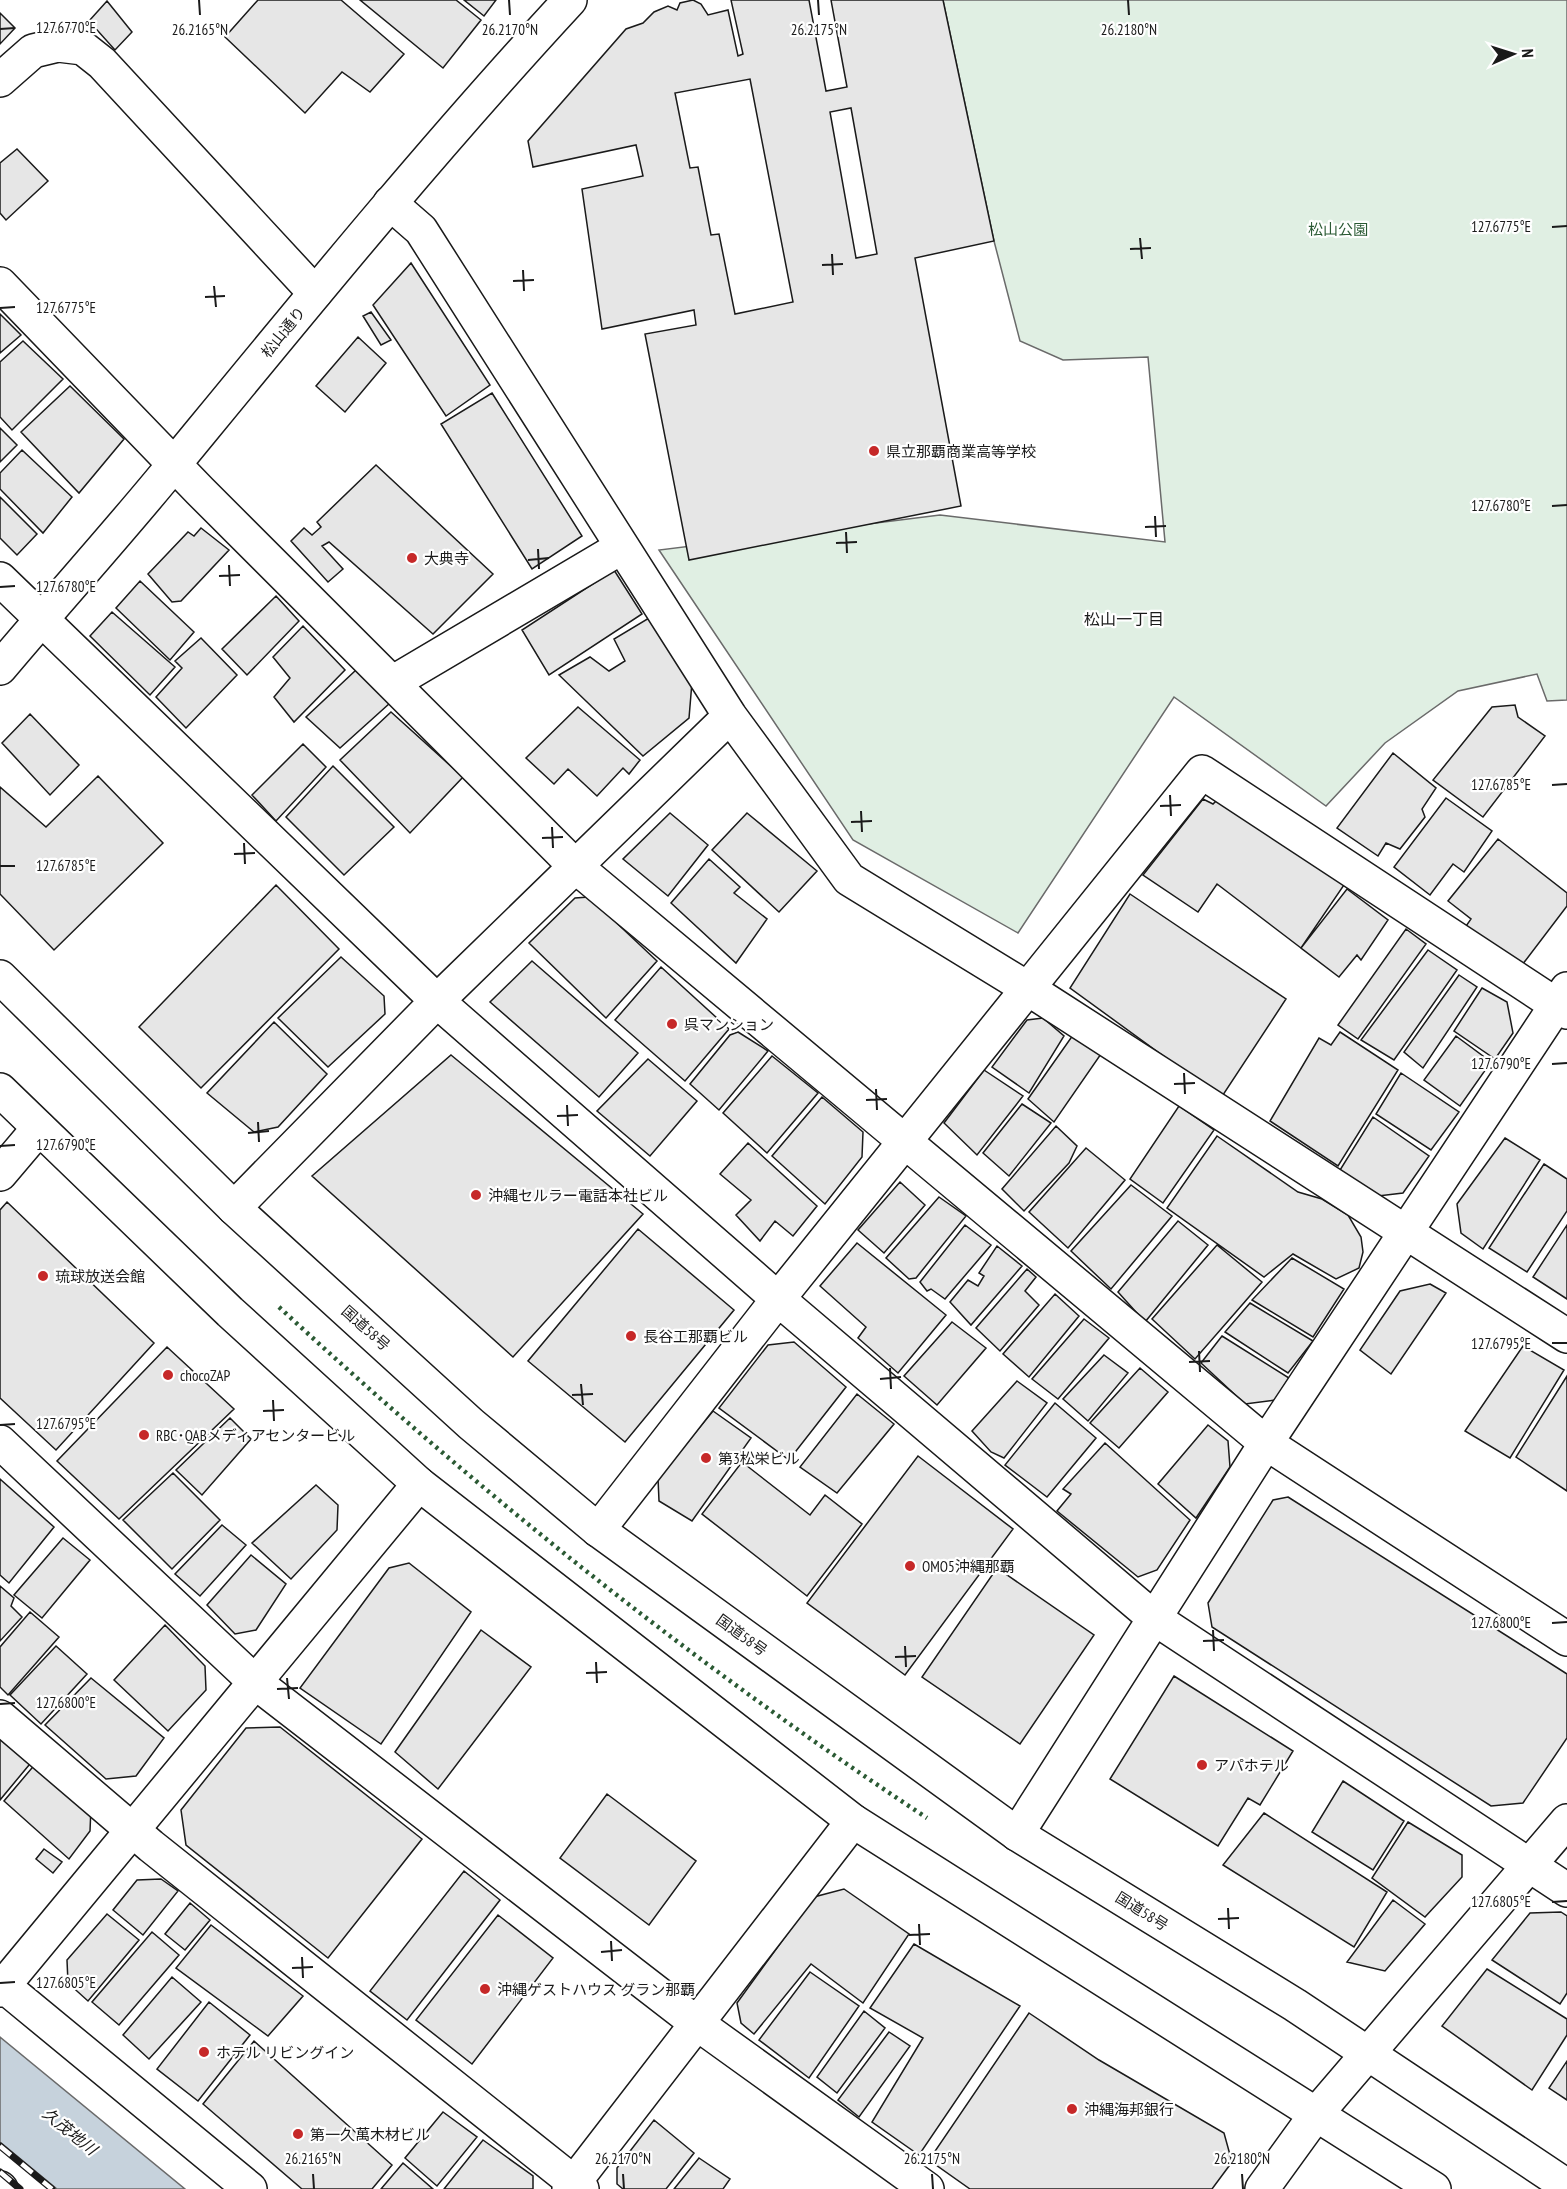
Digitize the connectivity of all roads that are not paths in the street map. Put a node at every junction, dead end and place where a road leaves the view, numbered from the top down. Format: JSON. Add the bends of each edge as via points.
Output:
{"nodes":[{"id":1,"x":570,"y":0,"type":"edge"},
{"id":2,"x":0,"y":80,"type":"edge"},
{"id":3,"x":390,"y":203,"type":"junction"},
{"id":4,"x":0,"y":284,"type":"edge"},
{"id":5,"x":315,"y":293,"type":"junction"},
{"id":6,"x":174,"y":464,"type":"junction"},
{"id":7,"x":622,"y":547,"type":"junction"},
{"id":8,"x":0,"y":579,"type":"edge"},
{"id":9,"x":41,"y":619,"type":"junction"},
{"id":10,"x":0,"y":668,"type":"edge"},
{"id":11,"x":392,"y":683,"type":"junction"},
{"id":12,"x":730,"y":717,"type":"junction"},
{"id":13,"x":575,"y":866,"type":"junction"},
{"id":14,"x":0,"y":977,"type":"edge"},
{"id":15,"x":1028,"y":988,"type":"junction"},
{"id":16,"x":437,"y":1001,"type":"junction"},
{"id":17,"x":1564,"y":1002,"type":"edge"},
{"id":18,"x":0,"y":1090,"type":"edge"},
{"id":19,"x":39,"y":1128,"type":"junction"},
{"id":20,"x":904,"y":1142,"type":"junction"},
{"id":21,"x":0,"y":1174,"type":"edge"},
{"id":22,"x":234,"y":1208,"type":"junction"},
{"id":23,"x":1406,"y":1232,"type":"junction"},
{"id":24,"x":778,"y":1299,"type":"junction"},
{"id":25,"x":1567,"y":1336,"type":"edge"},
{"id":26,"x":0,"y":1442,"type":"edge"},
{"id":27,"x":1266,"y":1443,"type":"junction"},
{"id":28,"x":419,"y":1484,"type":"junction"},
{"id":29,"x":598,"y":1530,"type":"junction"},
{"id":30,"x":1154,"y":1618,"type":"junction"},
{"id":31,"x":1567,"y":1639,"type":"edge"},
{"id":32,"x":255,"y":1682,"type":"junction"},
{"id":33,"x":0,"y":1717,"type":"edge"},
{"id":34,"x":853,"y":1821,"type":"junction"},
{"id":35,"x":1567,"y":1821,"type":"edge"},
{"id":36,"x":132,"y":1830,"type":"junction"},
{"id":37,"x":1017,"y":1834,"type":"junction"},
{"id":38,"x":1528,"y":1865,"type":"junction"},
{"id":39,"x":1567,"y":1890,"type":"edge"},
{"id":40,"x":1,"y":1986,"type":"edge"},
{"id":41,"x":695,"y":2022,"type":"junction"},
{"id":42,"x":1366,"y":2055,"type":"junction"},
{"id":43,"x":1317,"y":2113,"type":"junction"},
{"id":44,"x":1567,"y":2186,"type":"edge"},
{"id":45,"x":575,"y":2187,"type":"edge"},
{"id":46,"x":249,"y":2189,"type":"edge"},
{"id":47,"x":927,"y":2189,"type":"edge"},
{"id":48,"x":1262,"y":2189,"type":"edge"},
{"id":49,"x":1434,"y":2189,"type":"edge"}],
"edges":[{"from":1,"to":3,"type":"main road","name":"松山通り","via":[[486,90]]},
{"from":2,"to":5,"type":"main road","via":[[33,51],[58,45],[82,48],[102,63]]},
{"from":3,"to":5,"type":"main road","name":"松山通り"},
{"from":3,"to":7,"type":"main road","via":[[421,230]]},
{"from":4,"to":6,"type":"main road"},
{"from":5,"to":6,"type":"main road","name":"松山通り"},
{"from":6,"to":9,"type":"main road","name":"松山通り"},
{"from":6,"to":11,"type":"main road"},
{"from":7,"to":11,"type":"main road"},
{"from":7,"to":12,"type":"main road"},
{"from":8,"to":9,"type":"main road"},
{"from":9,"to":10,"type":"main road","name":"松山通り"},
{"from":9,"to":16,"type":"main road"},
{"from":11,"to":13,"type":"main road"},
{"from":12,"to":13,"type":"main road"},
{"from":12,"to":15,"type":"main road","via":[[849,879]]},
{"from":13,"to":16,"type":"main road"},
{"from":13,"to":20,"type":"main road"},
{"from":14,"to":22,"type":"main road","name":"国道58号"},
{"from":15,"to":17,"type":"main road","via":[[1202,772]]},
{"from":15,"to":20,"type":"main road"},
{"from":15,"to":23,"type":"main road"},
{"from":16,"to":22,"type":"main road"},
{"from":16,"to":24,"type":"main road"},
{"from":17,"to":23,"type":"main road"},
{"from":18,"to":19,"type":"main road"},
{"from":19,"to":21,"type":"main road"},
{"from":19,"to":28,"type":"main road","via":[[230,1312]]},
{"from":20,"to":24,"type":"main road"},
{"from":20,"to":27,"type":"main road"},
{"from":22,"to":29,"type":"main road","name":"国道58号","via":[[471,1424]]},
{"from":23,"to":25,"type":"main road"},
{"from":23,"to":27,"type":"main road"},
{"from":24,"to":29,"type":"main road"},
{"from":24,"to":30,"type":"main road"},
{"from":26,"to":32,"type":"main road"},
{"from":27,"to":30,"type":"main road"},
{"from":27,"to":31,"type":"main road"},
{"from":28,"to":32,"type":"main road"},
{"from":28,"to":34,"type":"main road"},
{"from":29,"to":37,"type":"main road","name":"国道58号"},
{"from":30,"to":37,"type":"main road"},
{"from":30,"to":38,"type":"main road"},
{"from":32,"to":36,"type":"main road"},
{"from":32,"to":41,"type":"main road"},
{"from":33,"to":36,"type":"main road"},
{"from":34,"to":41,"type":"main road"},
{"from":34,"to":43,"type":"main road"},
{"from":35,"to":38,"type":"main road"},
{"from":36,"to":40,"type":"main road"},
{"from":36,"to":45,"type":"main road"},
{"from":37,"to":42,"type":"main road","name":"国道58号","via":[[1295,2005]]},
{"from":38,"to":39,"type":"main road"},
{"from":38,"to":42,"type":"main road"},
{"from":40,"to":46,"type":"main road"},
{"from":41,"to":45,"type":"main road"},
{"from":41,"to":47,"type":"main road"},
{"from":42,"to":43,"type":"main road"},
{"from":42,"to":44,"type":"main road","name":"国道58号"},
{"from":43,"to":48,"type":"main road"},
{"from":43,"to":49,"type":"main road"}]}
